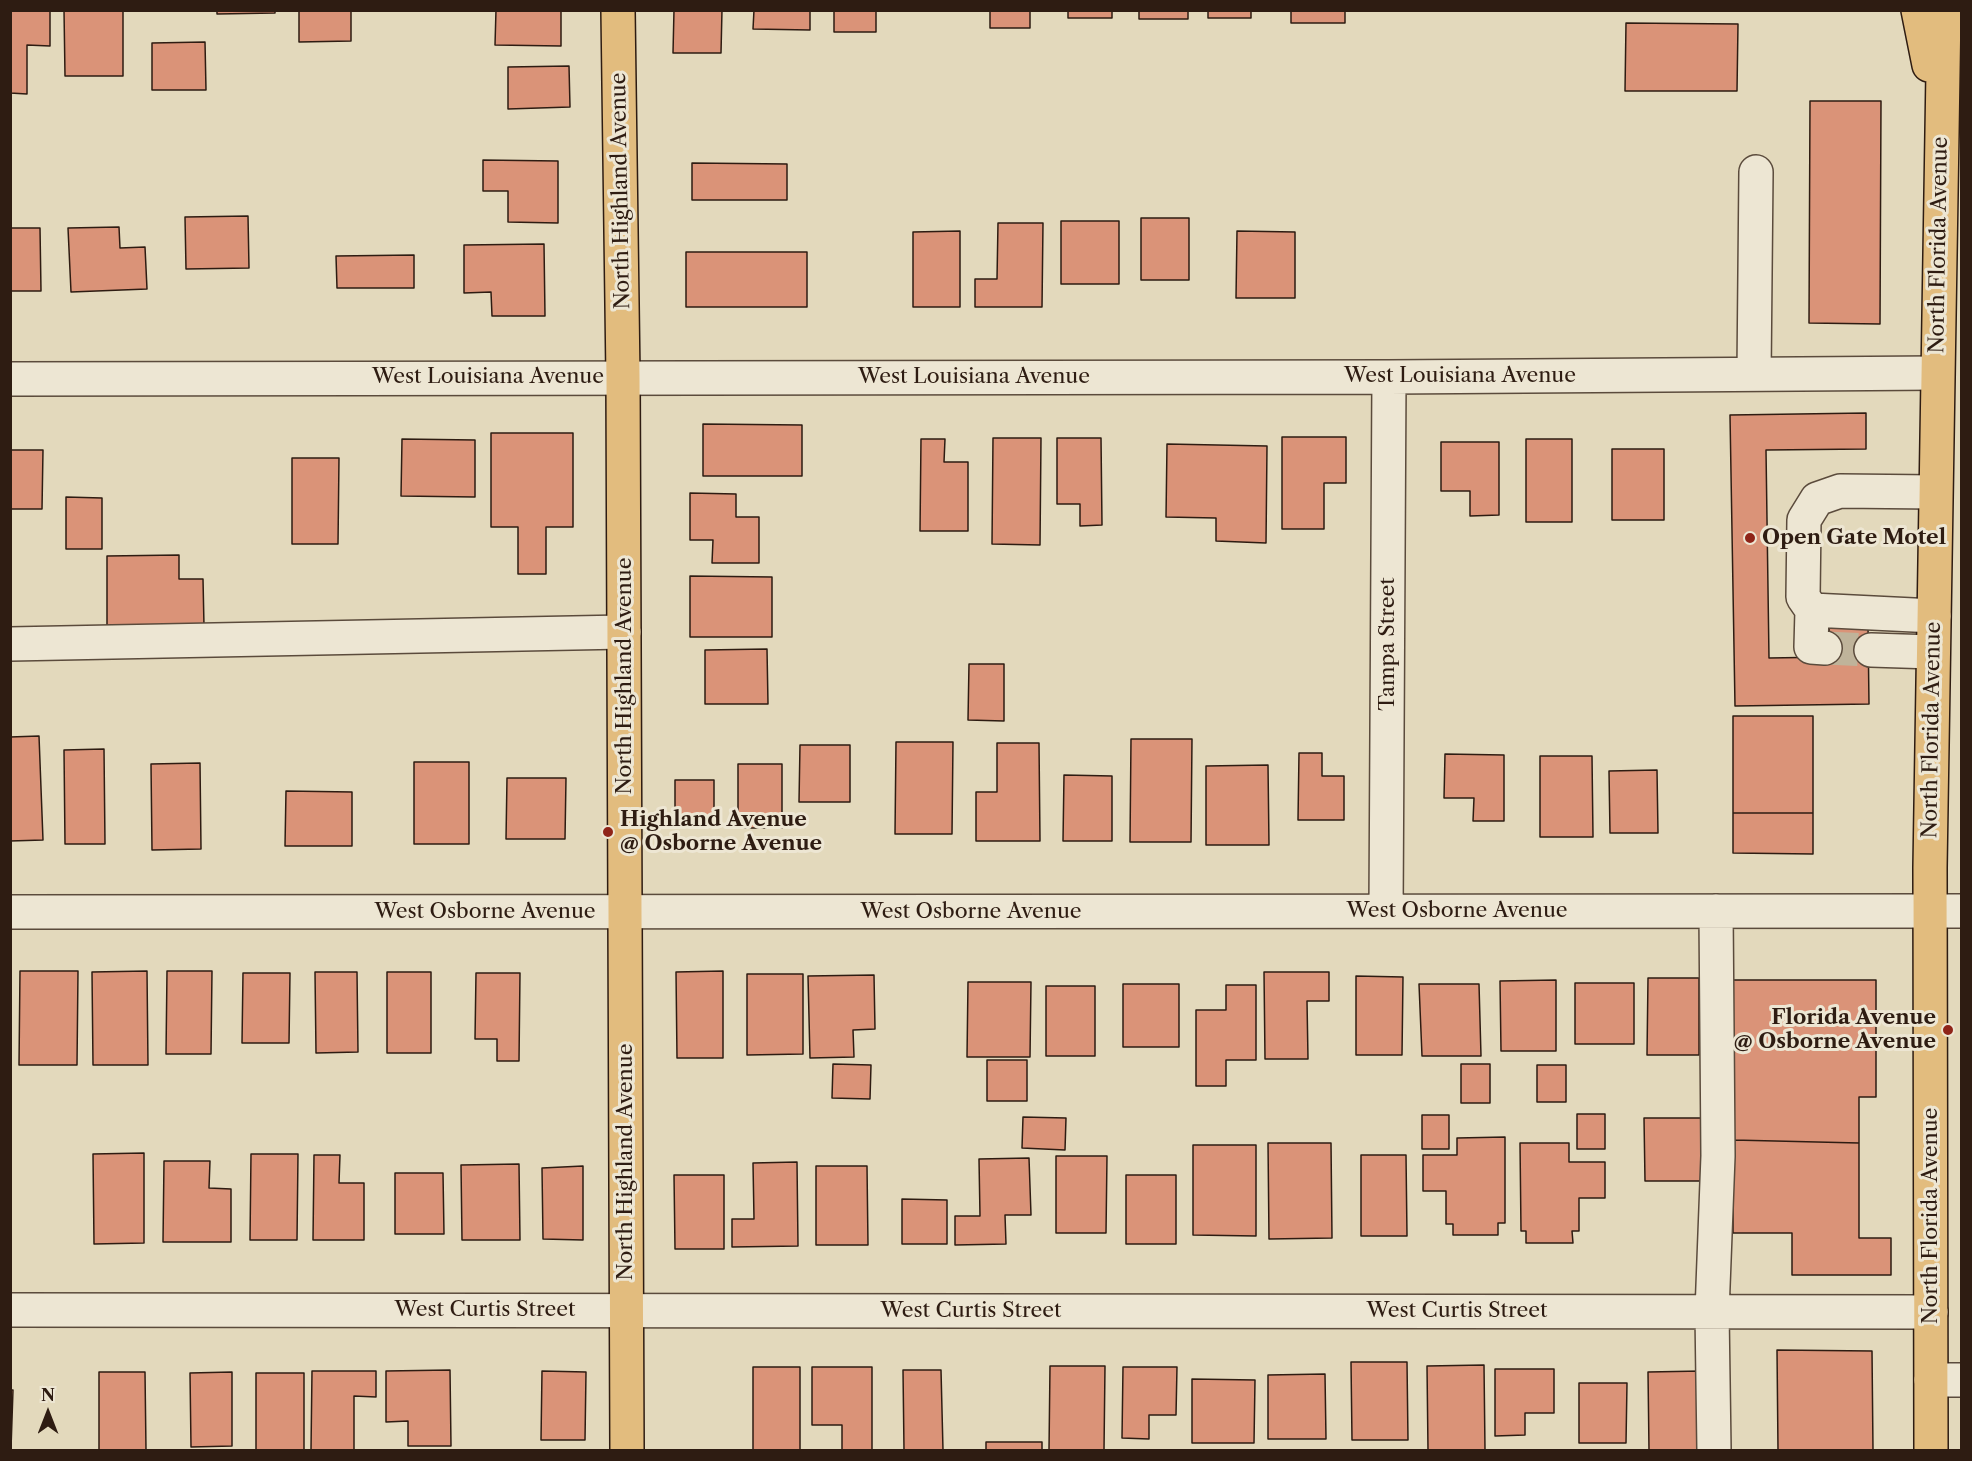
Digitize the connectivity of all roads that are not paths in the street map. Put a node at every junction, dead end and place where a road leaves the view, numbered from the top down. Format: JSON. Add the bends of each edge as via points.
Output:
{"nodes":[{"id":1,"x":618,"y":10,"type":"edge"},
{"id":2,"x":1918,"y":10,"type":"edge"},
{"id":3,"x":1944,"y":10,"type":"edge"},
{"id":4,"x":1941,"y":125,"type":"junction"},
{"id":5,"x":1756,"y":172,"type":"dead end"},
{"id":6,"x":1937,"y":373,"type":"junction"},
{"id":7,"x":1754,"y":374,"type":"junction"},
{"id":8,"x":623,"y":377,"type":"junction"},
{"id":9,"x":1389,"y":377,"type":"junction"},
{"id":10,"x":10,"y":379,"type":"edge"},
{"id":11,"x":1935,"y":492,"type":"junction"},
{"id":12,"x":1812,"y":610,"type":"junction"},
{"id":13,"x":1934,"y":616,"type":"junction"},
{"id":14,"x":624,"y":633,"type":"junction"},
{"id":15,"x":10,"y":644,"type":"edge"},
{"id":16,"x":1825,"y":648,"type":"dead end"},
{"id":17,"x":1871,"y":650,"type":"tunnel mouth"},
{"id":18,"x":1933,"y":652,"type":"junction"},
{"id":19,"x":1386,"y":911,"type":"junction"},
{"id":20,"x":1716,"y":911,"type":"junction"},
{"id":21,"x":1946,"y":911,"type":"edge"},
{"id":22,"x":10,"y":912,"type":"edge"},
{"id":23,"x":626,"y":912,"type":"junction"},
{"id":24,"x":10,"y":1310,"type":"edge"},
{"id":25,"x":626,"y":1310,"type":"junction"},
{"id":26,"x":1712,"y":1312,"type":"junction"},
{"id":27,"x":1931,"y":1312,"type":"junction"},
{"id":28,"x":1946,"y":1380,"type":"edge"},
{"id":29,"x":627,"y":1450,"type":"edge"},
{"id":30,"x":1714,"y":1450,"type":"edge"},
{"id":31,"x":1930,"y":1450,"type":"edge"}],
"edges":[{"from":1,"to":8,"type":"main road","name":"North Highland Avenue"},
{"from":2,"to":4,"type":"main road"},
{"from":3,"to":4,"type":"main road","name":"North Florida Avenue"},
{"from":4,"to":6,"type":"main road","name":"North Florida Avenue"},
{"from":5,"to":7,"type":"street"},
{"from":6,"to":7,"type":"street","name":"West Louisiana Avenue"},
{"from":6,"to":11,"type":"main road","name":"North Florida Avenue"},
{"from":7,"to":9,"type":"street","name":"West Louisiana Avenue"},
{"from":8,"to":9,"type":"street","name":"West Louisiana Avenue"},
{"from":8,"to":10,"type":"street","name":"West Louisiana Avenue"},
{"from":8,"to":14,"type":"main road","name":"North Highland Avenue"},
{"from":9,"to":19,"type":"street","name":"Tampa Street"},
{"from":11,"to":12,"type":"street","via":[[1840,491],[1817,499],[1804,520],[1803,597]]},
{"from":11,"to":13,"type":"main road","name":"North Florida Avenue"},
{"from":12,"to":13,"type":"street"},
{"from":12,"to":16,"type":"street","via":[[1811,648]]},
{"from":13,"to":18,"type":"main road","name":"North Florida Avenue"},
{"from":14,"to":15,"type":"street"},
{"from":14,"to":23,"type":"main road","name":"North Highland Avenue"},
{"from":17,"to":18,"type":"street"},
{"from":18,"to":21,"type":"main road","name":"North Florida Avenue"},
{"from":19,"to":20,"type":"street","name":"West Osborne Avenue"},
{"from":19,"to":23,"type":"street","name":"West Osborne Avenue"},
{"from":20,"to":21,"type":"street","name":"West Osborne Avenue"},
{"from":20,"to":26,"type":"street","via":[[1718,1156]]},
{"from":21,"to":27,"type":"main road","name":"North Florida Avenue"},
{"from":22,"to":23,"type":"street","name":"West Osborne Avenue"},
{"from":23,"to":25,"type":"main road","name":"North Highland Avenue"},
{"from":24,"to":25,"type":"street","name":"West Curtis Street"},
{"from":25,"to":26,"type":"street","name":"West Curtis Street"},
{"from":25,"to":29,"type":"main road","name":"North Highland Avenue"},
{"from":26,"to":27,"type":"street","name":"West Curtis Street"},
{"from":26,"to":30,"type":"street"},
{"from":27,"to":28,"type":"main road","name":"North Florida Avenue"},
{"from":28,"to":31,"type":"main road","name":"North Florida Avenue"}]}
